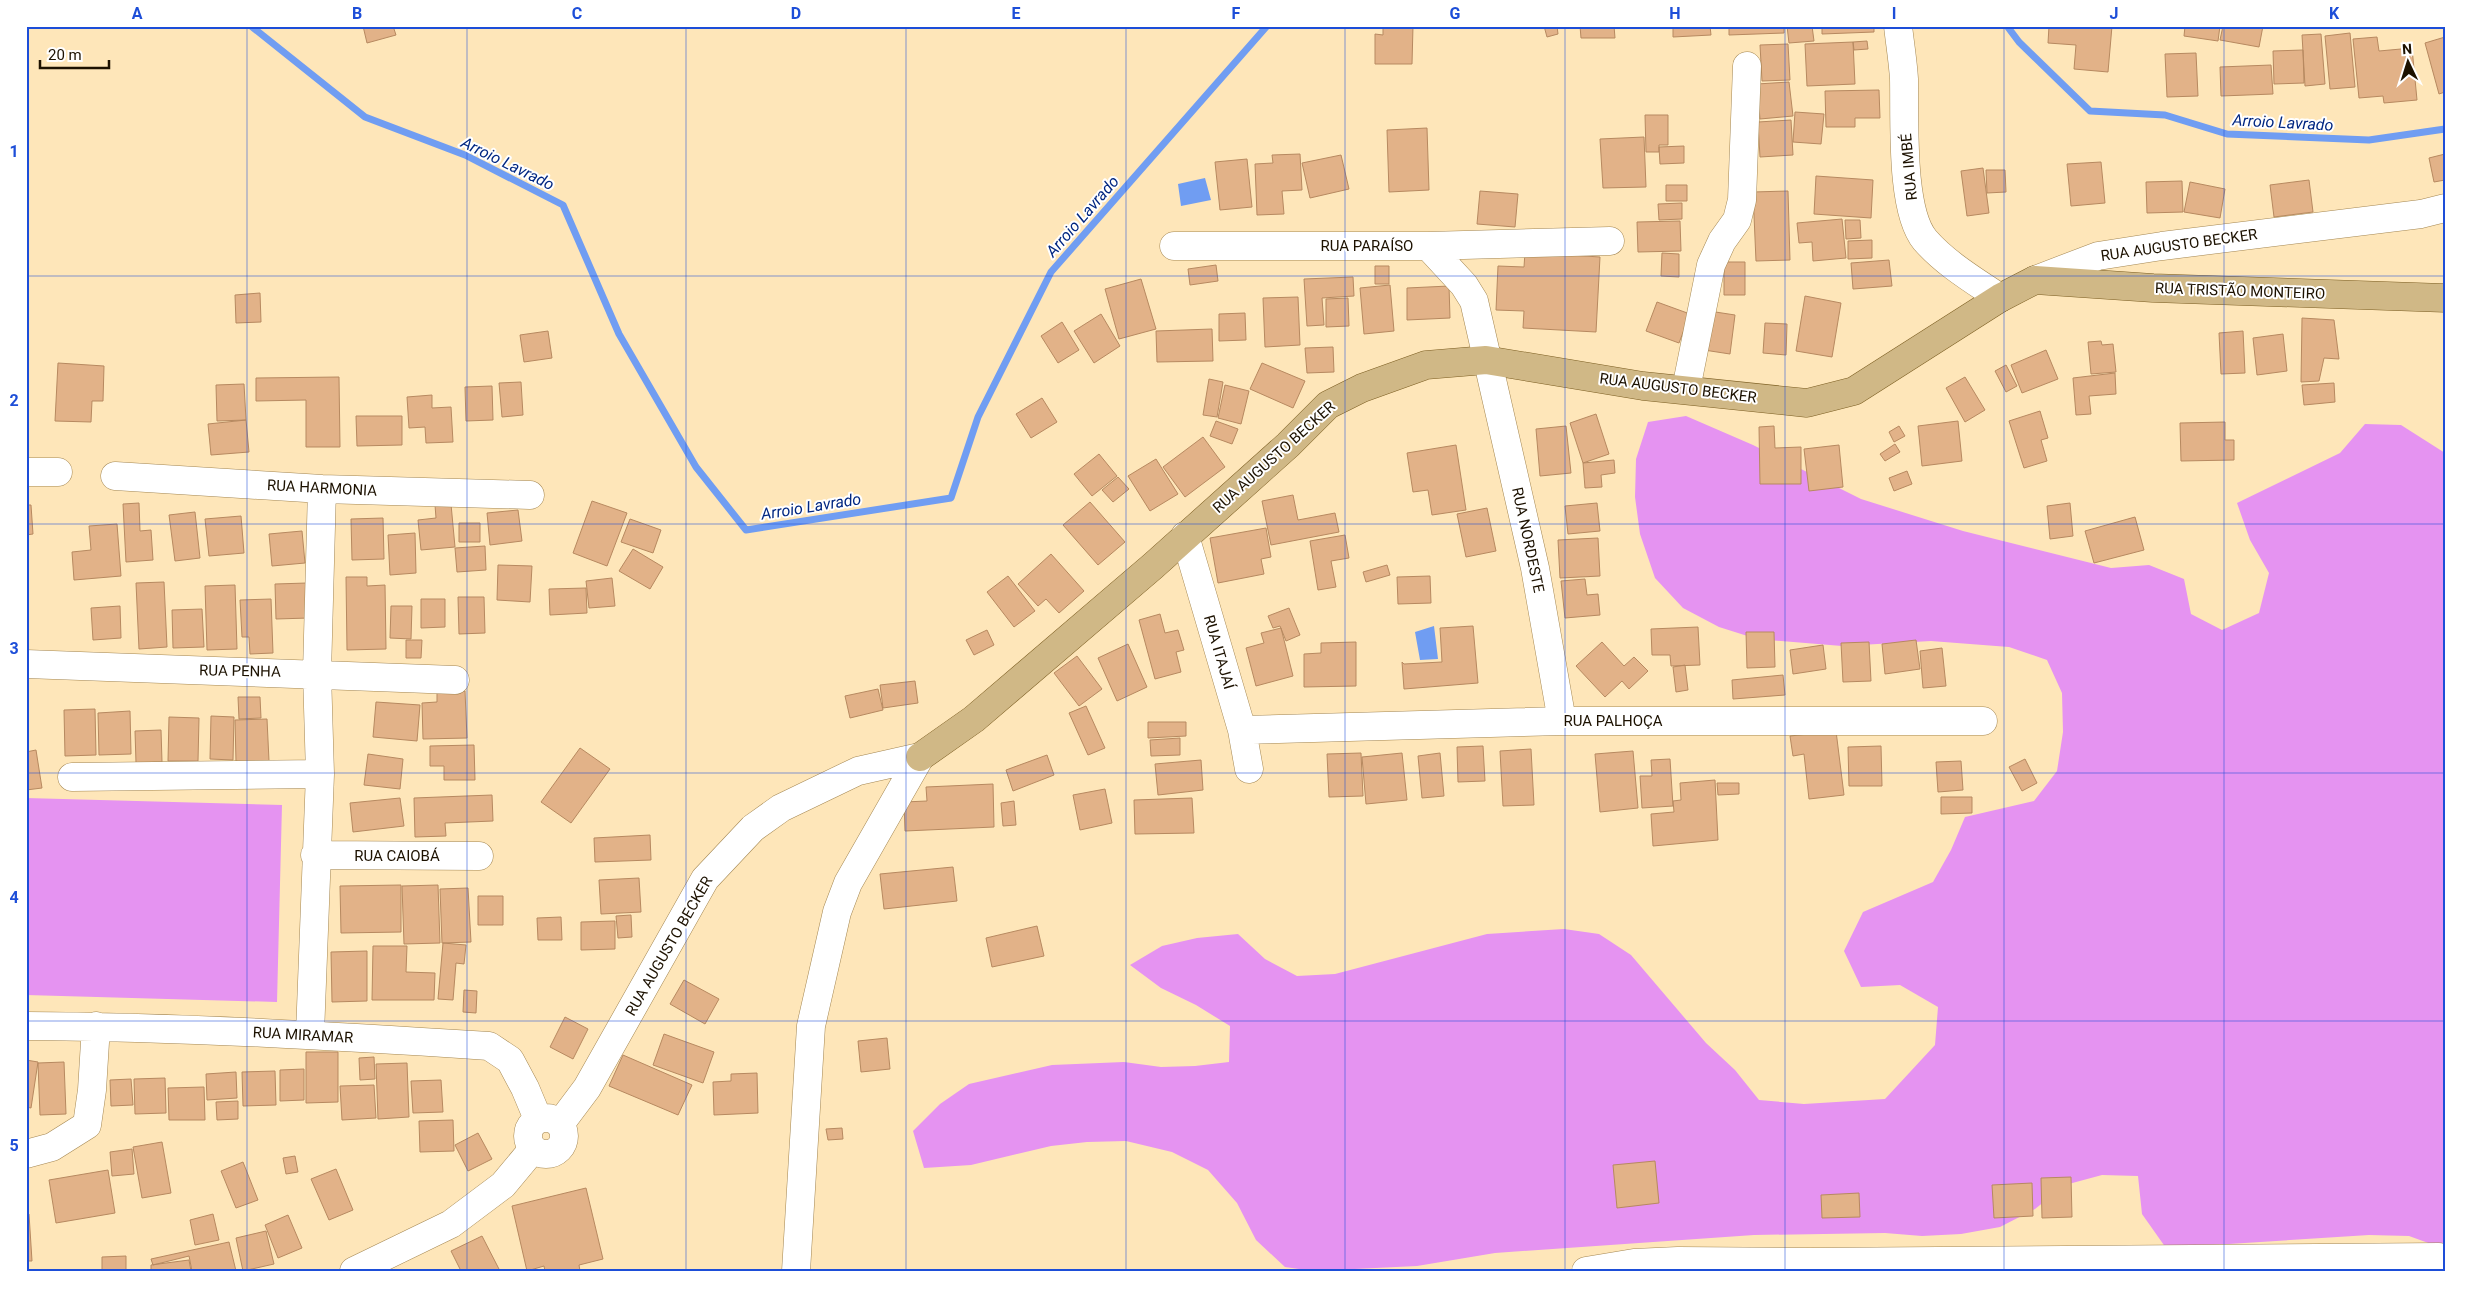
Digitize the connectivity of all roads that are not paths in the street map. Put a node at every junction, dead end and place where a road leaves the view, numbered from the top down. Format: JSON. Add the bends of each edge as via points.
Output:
{"nodes":[{"id":1,"x":1898,"y":26,"type":"edge"},
{"id":2,"x":1747,"y":66,"type":"dead end"},
{"id":3,"x":2445,"y":208,"type":"edge"},
{"id":4,"x":1610,"y":241,"type":"dead end"},
{"id":5,"x":1174,"y":246,"type":"dead end"},
{"id":6,"x":1428,"y":246,"type":"junction"},
{"id":7,"x":2035,"y":280,"type":"junction"},
{"id":8,"x":2000,"y":298,"type":"junction"},
{"id":9,"x":2445,"y":298,"type":"edge"},
{"id":10,"x":1486,"y":360,"type":"junction"},
{"id":11,"x":1686,"y":389,"type":"junction"},
{"id":12,"x":26,"y":472,"type":"edge"},
{"id":13,"x":58,"y":472,"type":"dead end"},
{"id":14,"x":115,"y":476,"type":"dead end"},
{"id":15,"x":322,"y":489,"type":"junction"},
{"id":16,"x":530,"y":495,"type":"dead end"},
{"id":17,"x":1185,"y":536,"type":"junction"},
{"id":18,"x":26,"y":664,"type":"edge"},
{"id":19,"x":318,"y":673,"type":"junction"},
{"id":20,"x":454,"y":680,"type":"dead end"},
{"id":21,"x":1562,"y":721,"type":"junction"},
{"id":22,"x":1983,"y":721,"type":"dead end"},
{"id":23,"x":1242,"y":730,"type":"junction"},
{"id":24,"x":920,"y":757,"type":"junction"},
{"id":25,"x":1250,"y":769,"type":"dead end"},
{"id":26,"x":320,"y":774,"type":"junction"},
{"id":27,"x":72,"y":777,"type":"dead end"},
{"id":28,"x":315,"y":856,"type":"junction"},
{"id":29,"x":479,"y":856,"type":"dead end"},
{"id":30,"x":26,"y":1026,"type":"edge"},
{"id":31,"x":96,"y":1026,"type":"junction"},
{"id":32,"x":310,"y":1034,"type":"junction"},
{"id":33,"x":549,"y":1121,"type":"junction"},
{"id":34,"x":26,"y":1154,"type":"edge"},
{"id":35,"x":2439,"y":1257,"type":"dead end"},
{"id":36,"x":354,"y":1271,"type":"edge"},
{"id":37,"x":796,"y":1271,"type":"edge"},
{"id":38,"x":1586,"y":1271,"type":"edge"}],
"edges":[{"from":1,"to":8,"type":"street","name":"RUA IMBÉ","via":[[1904,76],[1907,181],[1914,221],[1925,239],[1957,268]]},
{"from":2,"to":11,"type":"street","via":[[1742,200],[1737,220],[1722,241],[1711,266]]},
{"from":3,"to":7,"type":"street","name":"RUA AUGUSTO BECKER","via":[[2420,214],[2098,256]]},
{"from":4,"to":6,"type":"street"},
{"from":5,"to":6,"type":"street","name":"RUA PARAÍSO"},
{"from":6,"to":10,"type":"street","name":"RUA PARAÍSO","via":[[1464,285],[1474,301]]},
{"from":7,"to":8,"type":"main road","name":"RUA AUGUSTO BECKER"},
{"from":7,"to":9,"type":"main road","name":"RUA TRISTÃO MONTEIRO","via":[[2153,288]]},
{"from":8,"to":11,"type":"main road","name":"RUA AUGUSTO BECKER","via":[[1854,391],[1807,403]]},
{"from":10,"to":11,"type":"main road","name":"RUA AUGUSTO BECKER","via":[[1642,386]]},
{"from":10,"to":17,"type":"main road","name":"RUA AUGUSTO BECKER","via":[[1426,365],[1362,388],[1328,405]]},
{"from":10,"to":21,"type":"street","name":"RUA NORDESTE","via":[[1535,568]]},
{"from":12,"to":13,"type":"street"},
{"from":14,"to":15,"type":"street","name":"RUA HARMONIA"},
{"from":15,"to":16,"type":"street","name":"RUA HARMONIA"},
{"from":15,"to":19,"type":"street"},
{"from":17,"to":23,"type":"street","name":"RUA ITAJAÍ"},
{"from":17,"to":24,"type":"main road","name":"RUA AUGUSTO BECKER","via":[[974,719]]},
{"from":18,"to":19,"type":"street","name":"RUA PENHA"},
{"from":19,"to":20,"type":"street","name":"RUA PENHA"},
{"from":19,"to":26,"type":"street"},
{"from":21,"to":22,"type":"street","name":"RUA PALHOÇA"},
{"from":21,"to":23,"type":"street","name":"RUA PALHOÇA"},
{"from":23,"to":25,"type":"street","name":"RUA ITAJAÍ"},
{"from":24,"to":33,"type":"street","name":"RUA AUGUSTO BECKER","via":[[858,771],[781,808],[753,828],[705,879],[587,1088]]},
{"from":24,"to":37,"type":"street","via":[[848,883],[836,912],[811,1026]]},
{"from":26,"to":27,"type":"street"},
{"from":26,"to":28,"type":"street"},
{"from":28,"to":29,"type":"street","name":"RUA CAIOBÁ"},
{"from":28,"to":32,"type":"street"},
{"from":30,"to":31,"type":"street","name":"RUA MIRAMAR"},
{"from":31,"to":32,"type":"street","name":"RUA MIRAMAR"},
{"from":31,"to":34,"type":"street","via":[[87,1125],[52,1147]]},
{"from":32,"to":33,"type":"street","name":"RUA MIRAMAR","via":[[489,1046],[510,1060]]},
{"from":33,"to":36,"type":"street","via":[[564,1138],[555,1151],[548,1154],[533,1149],[503,1185],[451,1224]]},
{"from":35,"to":38,"type":"street","via":[[1678,1261],[1634,1263]]}]}
